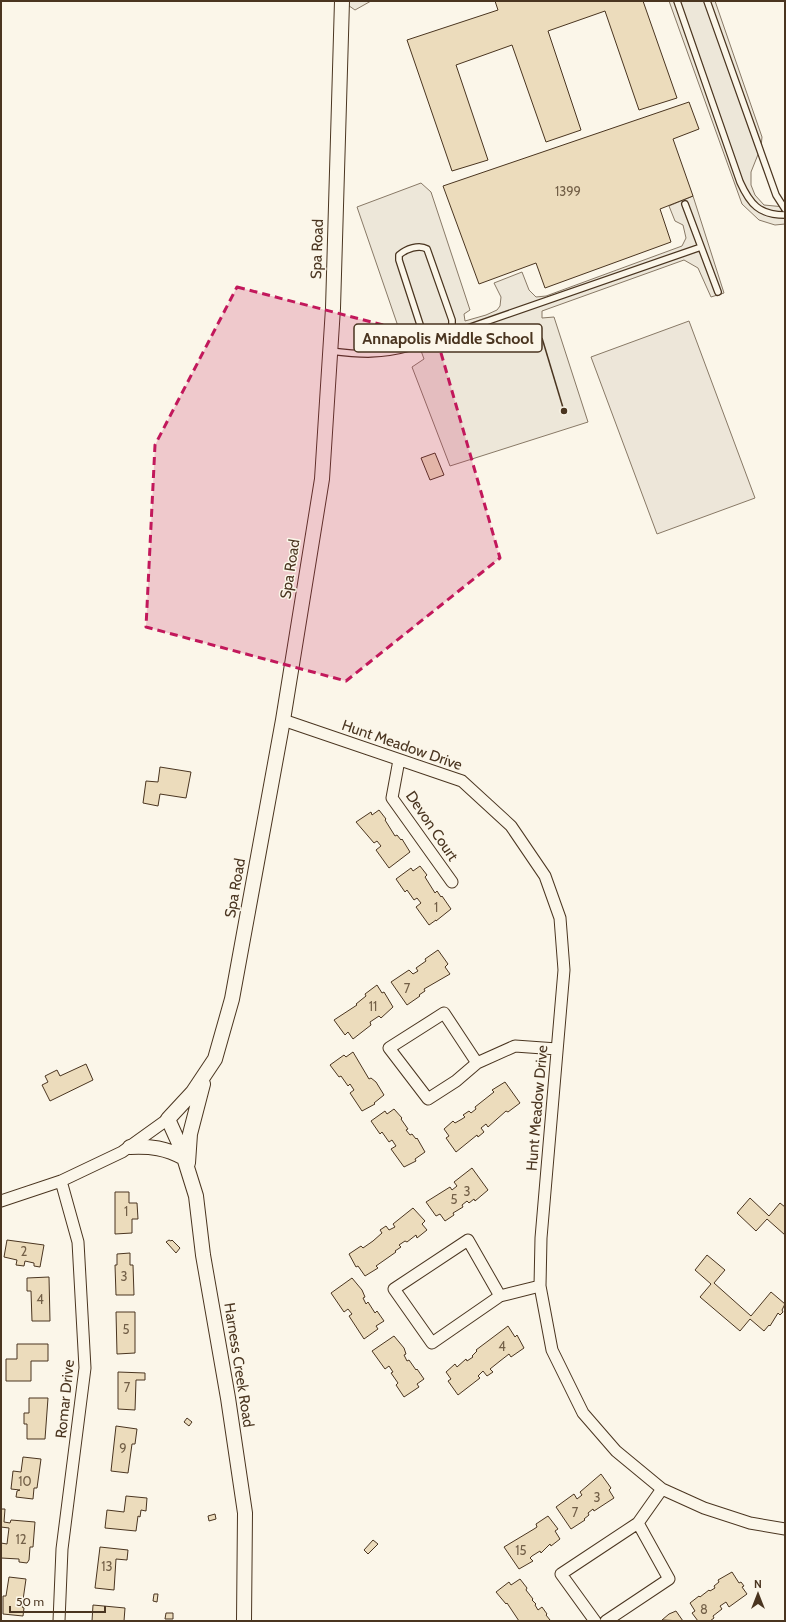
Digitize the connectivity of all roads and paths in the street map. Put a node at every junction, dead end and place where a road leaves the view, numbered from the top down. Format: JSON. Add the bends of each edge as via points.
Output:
{"nodes":[{"id":1,"x":342,"y":1,"type":"edge"},
{"id":2,"x":677,"y":1,"type":"edge"},
{"id":3,"x":707,"y":1,"type":"edge"},
{"id":4,"x":685,"y":204,"type":"dead end"},
{"id":5,"x":785,"y":209,"type":"edge"},
{"id":6,"x":785,"y":215,"type":"edge"},
{"id":7,"x":701,"y":247,"type":"junction"},
{"id":8,"x":718,"y":292,"type":"dead end"},
{"id":9,"x":452,"y":334,"type":"junction"},
{"id":10,"x":426,"y":343,"type":"junction"},
{"id":11,"x":330,"y":351,"type":"junction"},
{"id":12,"x":283,"y":720,"type":"junction"},
{"id":13,"x":399,"y":760,"type":"junction"},
{"id":14,"x":452,"y":882,"type":"dead end"},
{"id":15,"x":558,"y":1049,"type":"junction"},
{"id":16,"x":478,"y":1062,"type":"junction"},
{"id":17,"x":206,"y":1074,"type":"junction"},
{"id":18,"x":168,"y":1119,"type":"junction"},
{"id":19,"x":130,"y":1146,"type":"junction"},
{"id":20,"x":186,"y":1163,"type":"junction"},
{"id":21,"x":61,"y":1181,"type":"junction"},
{"id":22,"x":1,"y":1201,"type":"edge"},
{"id":23,"x":540,"y":1286,"type":"junction"},
{"id":24,"x":500,"y":1296,"type":"junction"},
{"id":25,"x":662,"y":1488,"type":"junction"},
{"id":26,"x":638,"y":1523,"type":"junction"},
{"id":27,"x":785,"y":1530,"type":"edge"},
{"id":28,"x":59,"y":1621,"type":"edge"},
{"id":29,"x":244,"y":1621,"type":"edge"},
{"id":30,"x":595,"y":1621,"type":"edge"},
{"id":31,"x":606,"y":1621,"type":"edge"}],
"edges":[{"from":1,"to":11,"type":"street","name":"Spa Road"},
{"from":2,"to":6,"type":"lane","via":[[740,182],[748,198],[760,210],[771,215]]},
{"from":3,"to":5,"type":"lane","via":[[776,195]]},
{"from":4,"to":7,"type":"lane"},
{"from":7,"to":8,"type":"lane"},
{"from":7,"to":9,"type":"lane"},
{"from":9,"to":10,"type":"lane"},
{"from":9,"to":10,"type":"lane","via":[[452,320],[429,253],[419,246],[403,252],[399,255],[399,260]]},
{"from":10,"to":11,"type":"lane","via":[[388,354],[362,355]]},
{"from":11,"to":12,"type":"street","name":"Spa Road","via":[[322,479]]},
{"from":12,"to":13,"type":"street","name":"Hunt Meadow Drive"},
{"from":12,"to":17,"type":"street","name":"Spa Road","via":[[232,999],[215,1059]]},
{"from":13,"to":14,"type":"street","name":"Devon Court","via":[[392,798]]},
{"from":13,"to":15,"type":"street","name":"Hunt Meadow Drive","via":[[462,781],[511,826],[545,876],[560,918],[564,970]]},
{"from":15,"to":16,"type":"street","via":[[514,1046]]},
{"from":15,"to":23,"type":"street","name":"Hunt Meadow Drive","via":[[541,1238]]},
{"from":16,"to":16,"type":"street","via":[[444,1013],[389,1048],[428,1099],[456,1081]]},
{"from":17,"to":18,"type":"street","name":"Spa Road"},
{"from":17,"to":20,"type":"street","via":[[190,1134]]},
{"from":18,"to":19,"type":"street"},
{"from":18,"to":20,"type":"street","name":"Harness Creek Road"},
{"from":19,"to":20,"type":"street","via":[[163,1148]]},
{"from":19,"to":21,"type":"street"},
{"from":20,"to":29,"type":"street","name":"Harness Creek Road","via":[[196,1196],[203,1256],[228,1398],[244,1513]]},
{"from":21,"to":22,"type":"street"},
{"from":21,"to":28,"type":"street","name":"Romar Drive","via":[[78,1242],[85,1368],[62,1549]]},
{"from":23,"to":24,"type":"street"},
{"from":23,"to":25,"type":"street","name":"Hunt Meadow Drive","via":[[552,1350],[583,1413],[616,1450]]},
{"from":24,"to":24,"type":"street","via":[[432,1343],[394,1290],[468,1240]]},
{"from":25,"to":26,"type":"street"},
{"from":25,"to":27,"type":"street","name":"Hunt Meadow Drive","via":[[704,1508],[750,1523]]},
{"from":26,"to":30,"type":"street","via":[[561,1574]]},
{"from":26,"to":31,"type":"street","via":[[669,1579]]}]}
